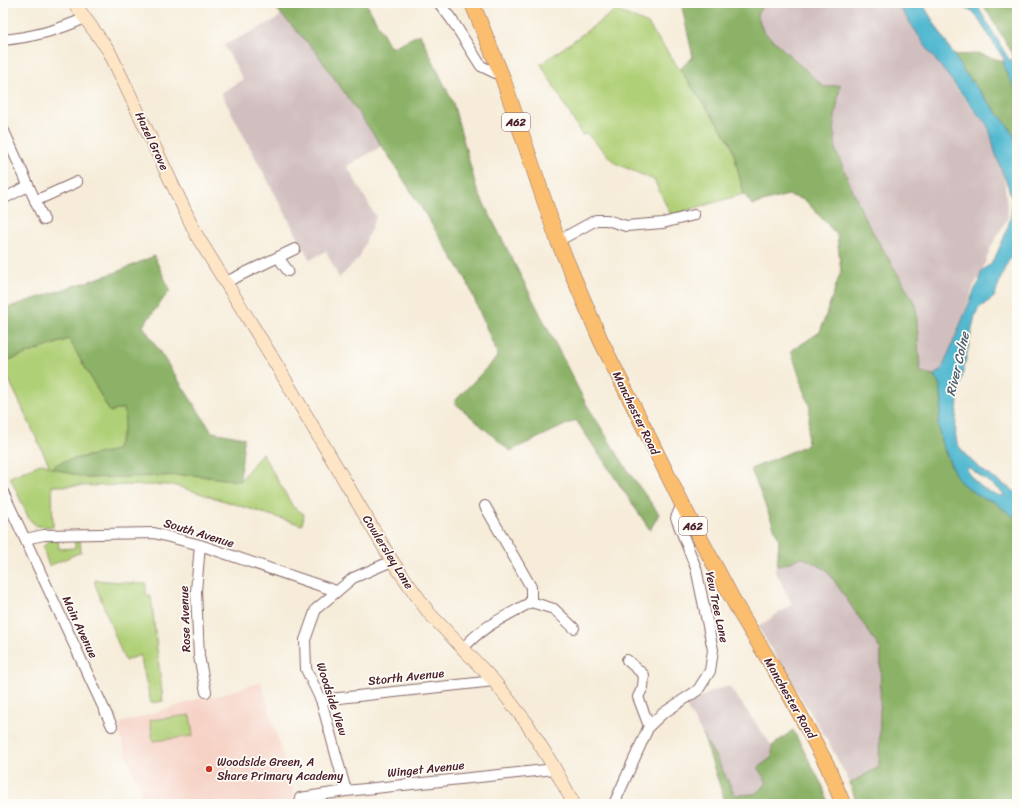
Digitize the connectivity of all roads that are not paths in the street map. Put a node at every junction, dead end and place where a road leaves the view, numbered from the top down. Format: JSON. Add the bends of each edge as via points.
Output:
{"nodes":[{"id":1,"x":74,"y":3,"type":"edge"},
{"id":2,"x":439,"y":3,"type":"edge"},
{"id":3,"x":472,"y":3,"type":"edge"},
{"id":4,"x":85,"y":18,"type":"junction"},
{"id":5,"x":3,"y":40,"type":"edge"},
{"id":6,"x":502,"y":76,"type":"junction"},
{"id":7,"x":3,"y":129,"type":"edge"},
{"id":8,"x":77,"y":182,"type":"dead end"},
{"id":9,"x":28,"y":186,"type":"junction"},
{"id":10,"x":3,"y":199,"type":"edge"},
{"id":11,"x":35,"y":201,"type":"junction"},
{"id":12,"x":694,"y":215,"type":"dead end"},
{"id":13,"x":44,"y":220,"type":"dead end"},
{"id":14,"x":558,"y":241,"type":"junction"},
{"id":15,"x":295,"y":249,"type":"dead end"},
{"id":16,"x":278,"y":257,"type":"junction"},
{"id":17,"x":288,"y":271,"type":"dead end"},
{"id":18,"x":226,"y":282,"type":"junction"},
{"id":19,"x":3,"y":492,"type":"edge"},
{"id":20,"x":682,"y":504,"type":"junction"},
{"id":21,"x":485,"y":506,"type":"dead end"},
{"id":22,"x":25,"y":539,"type":"junction"},
{"id":23,"x":200,"y":545,"type":"junction"},
{"id":24,"x":392,"y":561,"type":"junction"},
{"id":25,"x":336,"y":591,"type":"junction"},
{"id":26,"x":531,"y":602,"type":"junction"},
{"id":27,"x":574,"y":628,"type":"dead end"},
{"id":28,"x":463,"y":649,"type":"junction"},
{"id":29,"x":627,"y":660,"type":"dead end"},
{"id":30,"x":494,"y":680,"type":"junction"},
{"id":31,"x":206,"y":692,"type":"dead end"},
{"id":32,"x":321,"y":700,"type":"junction"},
{"id":33,"x":112,"y":726,"type":"dead end"},
{"id":34,"x":649,"y":726,"type":"junction"},
{"id":35,"x":555,"y":769,"type":"junction"},
{"id":36,"x":346,"y":791,"type":"junction"},
{"id":37,"x":300,"y":798,"type":"dead end"},
{"id":38,"x":574,"y":804,"type":"edge"},
{"id":39,"x":614,"y":804,"type":"edge"},
{"id":40,"x":843,"y":804,"type":"edge"}],
"edges":[{"from":1,"to":4,"type":"street","name":"Hazel Grove"},
{"from":2,"to":6,"type":"street","via":[[480,66]]},
{"from":3,"to":6,"type":"main road","name":"Manchester Road","number":"A62"},
{"from":4,"to":5,"type":"street","via":[[60,30]]},
{"from":4,"to":18,"type":"street","name":"Hazel Grove","via":[[109,51],[197,236]]},
{"from":6,"to":14,"type":"main road","name":"Manchester Road","number":"A62"},
{"from":7,"to":9,"type":"street"},
{"from":8,"to":11,"type":"street"},
{"from":9,"to":10,"type":"street"},
{"from":9,"to":11,"type":"street"},
{"from":11,"to":13,"type":"street"},
{"from":12,"to":14,"type":"street","via":[[663,223],[626,226],[607,220],[596,220]]},
{"from":14,"to":20,"type":"main road","name":"Manchester Road","number":"A62","via":[[600,341]]},
{"from":15,"to":16,"type":"street"},
{"from":16,"to":17,"type":"street"},
{"from":16,"to":18,"type":"street"},
{"from":18,"to":24,"type":"street","name":"Cowlersley Lane"},
{"from":19,"to":22,"type":"street","name":"Main Avenue"},
{"from":20,"to":34,"type":"street","name":"Yew Tree Lane","via":[[676,518],[696,568],[713,650],[710,671],[698,690]]},
{"from":20,"to":40,"type":"main road","name":"Manchester Road","number":"A62","via":[[739,611],[788,692],[820,752]]},
{"from":21,"to":26,"type":"street","via":[[531,587]]},
{"from":22,"to":23,"type":"street","name":"South Avenue","via":[[44,535],[154,533]]},
{"from":22,"to":33,"type":"street","name":"Main Avenue"},
{"from":23,"to":25,"type":"street","name":"South Avenue"},
{"from":23,"to":31,"type":"street","name":"Rose Avenue","via":[[196,591],[199,656]]},
{"from":24,"to":25,"type":"street","name":"Woodside View","via":[[353,578]]},
{"from":24,"to":28,"type":"street","name":"Cowlersley Lane","via":[[429,613]]},
{"from":25,"to":32,"type":"street","name":"Woodside View","via":[[316,609],[304,640],[306,669]]},
{"from":26,"to":27,"type":"street","via":[[554,609]]},
{"from":26,"to":28,"type":"street","via":[[486,627]]},
{"from":28,"to":30,"type":"street","name":"Cowlersley Lane"},
{"from":29,"to":34,"type":"street","via":[[644,675],[638,697]]},
{"from":30,"to":32,"type":"street","name":"Storth Avenue"},
{"from":30,"to":35,"type":"street","name":"Cowlersley Lane","via":[[526,722]]},
{"from":32,"to":36,"type":"street","name":"Woodside View"},
{"from":34,"to":39,"type":"street","name":"Yew Tree Lane"},
{"from":35,"to":36,"type":"street","name":"Winget Avenue"},
{"from":35,"to":38,"type":"street","name":"Cowlersley Lane"},
{"from":36,"to":37,"type":"street","name":"Winget Avenue"}]}
